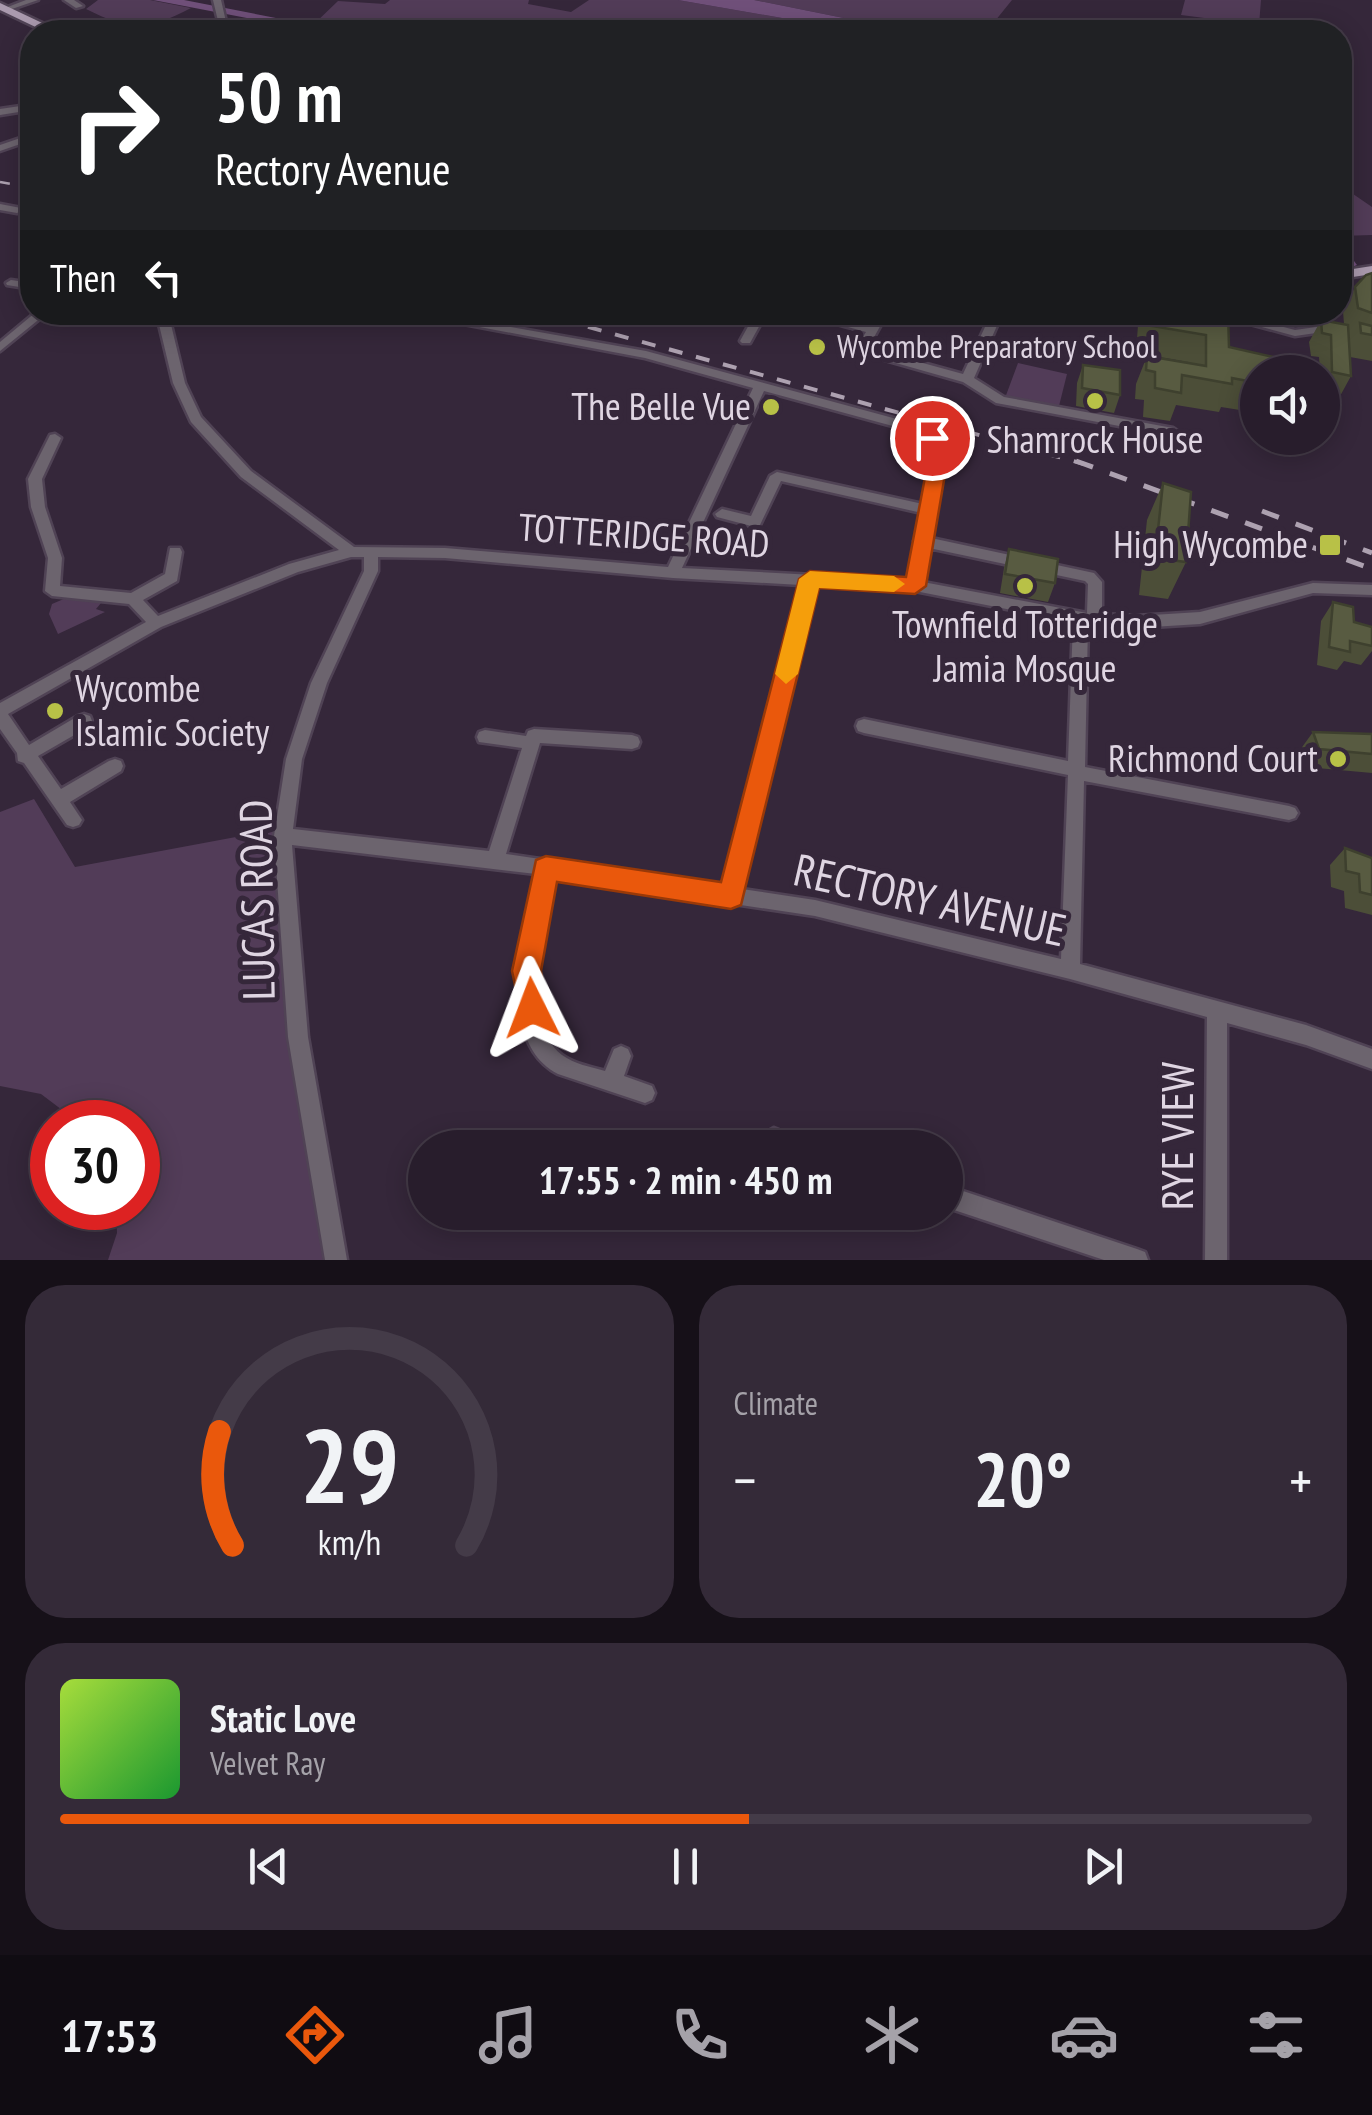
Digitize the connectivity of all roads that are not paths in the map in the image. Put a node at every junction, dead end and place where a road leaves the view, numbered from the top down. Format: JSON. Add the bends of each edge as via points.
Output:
{"nodes":[{"id":1,"x":34,"y":0,"type":"edge"},
{"id":2,"x":68,"y":0,"type":"edge"},
{"id":3,"x":79,"y":6,"type":"dead end"},
{"id":4,"x":5,"y":7,"type":"edge"},
{"id":5,"x":30,"y":20,"type":"edge"},
{"id":6,"x":0,"y":207,"type":"edge"},
{"id":7,"x":17,"y":210,"type":"dead end"},
{"id":8,"x":11,"y":282,"type":"dead end"},
{"id":9,"x":20,"y":284,"type":"edge"},
{"id":10,"x":27,"y":325,"type":"edge"},
{"id":11,"x":165,"y":325,"type":"edge"},
{"id":12,"x":476,"y":325,"type":"edge"},
{"id":13,"x":755,"y":325,"type":"edge"},
{"id":14,"x":852,"y":325,"type":"edge"},
{"id":15,"x":875,"y":325,"type":"edge"},
{"id":16,"x":992,"y":325,"type":"edge"},
{"id":17,"x":1264,"y":325,"type":"edge"},
{"id":18,"x":1318,"y":325,"type":"edge"},
{"id":19,"x":872,"y":330,"type":"junction"},
{"id":20,"x":1322,"y":330,"type":"junction"},
{"id":21,"x":1338,"y":338,"type":"edge"},
{"id":22,"x":746,"y":341,"type":"dead end"},
{"id":23,"x":0,"y":348,"type":"edge"},
{"id":24,"x":968,"y":379,"type":"junction"},
{"id":25,"x":760,"y":386,"type":"junction"},
{"id":26,"x":1172,"y":432,"type":"dead end"},
{"id":27,"x":55,"y":438,"type":"dead end"},
{"id":28,"x":928,"y":510,"type":"junction"},
{"id":29,"x":722,"y":514,"type":"dead end"},
{"id":30,"x":920,"y":541,"type":"junction"},
{"id":31,"x":174,"y":552,"type":"dead end"},
{"id":32,"x":361,"y":552,"type":"junction"},
{"id":33,"x":673,"y":573,"type":"junction"},
{"id":34,"x":810,"y":579,"type":"junction"},
{"id":35,"x":915,"y":586,"type":"junction"},
{"id":36,"x":1372,"y":590,"type":"edge"},
{"id":37,"x":133,"y":598,"type":"junction"},
{"id":38,"x":1087,"y":619,"type":"junction"},
{"id":39,"x":156,"y":623,"type":"junction"},
{"id":40,"x":0,"y":714,"type":"edge"},
{"id":41,"x":84,"y":721,"type":"dead end"},
{"id":42,"x":864,"y":726,"type":"dead end"},
{"id":43,"x":485,"y":737,"type":"dead end"},
{"id":44,"x":532,"y":742,"type":"junction"},
{"id":45,"x":632,"y":742,"type":"dead end"},
{"id":46,"x":24,"y":756,"type":"junction"},
{"id":47,"x":115,"y":766,"type":"dead end"},
{"id":48,"x":1077,"y":771,"type":"junction"},
{"id":49,"x":58,"y":800,"type":"junction"},
{"id":50,"x":1289,"y":813,"type":"dead end"},
{"id":51,"x":72,"y":820,"type":"dead end"},
{"id":52,"x":283,"y":836,"type":"junction"},
{"id":53,"x":494,"y":860,"type":"junction"},
{"id":54,"x":546,"y":868,"type":"junction"},
{"id":55,"x":731,"y":896,"type":"junction"},
{"id":56,"x":1070,"y":970,"type":"junction"},
{"id":57,"x":1217,"y":1012,"type":"junction"},
{"id":58,"x":621,"y":1056,"type":"dead end"},
{"id":59,"x":1372,"y":1059,"type":"edge"},
{"id":60,"x":612,"y":1081,"type":"junction"},
{"id":61,"x":644,"y":1092,"type":"dead end"},
{"id":62,"x":963,"y":1202,"type":"edge"},
{"id":63,"x":336,"y":1260,"type":"edge"},
{"id":64,"x":1136,"y":1260,"type":"edge"},
{"id":65,"x":1216,"y":1260,"type":"edge"}],
"edges":[{"from":1,"to":4,"type":"street"},
{"from":2,"to":3,"type":"street"},
{"from":4,"to":5,"type":"main road"},
{"from":6,"to":7,"type":"street"},
{"from":8,"to":9,"type":"street"},
{"from":10,"to":23,"type":"street"},
{"from":11,"to":32,"type":"street","via":[[196,419],[246,474]]},
{"from":12,"to":25,"type":"street","via":[[646,356]]},
{"from":13,"to":22,"type":"street"},
{"from":14,"to":19,"type":"street"},
{"from":15,"to":19,"type":"street"},
{"from":16,"to":24,"type":"street"},
{"from":17,"to":20,"type":"street"},
{"from":18,"to":20,"type":"street"},
{"from":19,"to":24,"type":"street","via":[[861,350]]},
{"from":20,"to":21,"type":"street"},
{"from":24,"to":26,"type":"street","via":[[1000,400]]},
{"from":25,"to":28,"type":"street","via":[[932,438],[940,451]]},
{"from":25,"to":33,"type":"street"},
{"from":27,"to":37,"type":"street","via":[[36,479],[55,558],[52,591]]},
{"from":28,"to":29,"type":"street","via":[[777,476],[755,522]]},
{"from":28,"to":30,"type":"street"},
{"from":30,"to":35,"type":"street"},
{"from":30,"to":38,"type":"street","via":[[1089,577],[1095,582]]},
{"from":31,"to":37,"type":"street","via":[[172,577]]},
{"from":32,"to":33,"type":"street","name":"TOTTERIDGE ROAD"},
{"from":32,"to":39,"type":"street","name":"TOTTERIDGE ROAD","via":[[294,568]]},
{"from":32,"to":52,"type":"street","name":"LUCAS ROAD","via":[[372,571],[319,682],[294,759]]},
{"from":33,"to":34,"type":"street","name":"TOTTERIDGE ROAD"},
{"from":34,"to":35,"type":"street","name":"TOTTERIDGE ROAD"},
{"from":34,"to":55,"type":"street"},
{"from":35,"to":38,"type":"street","name":"TOTTERIDGE ROAD"},
{"from":36,"to":38,"type":"street","name":"TOTTERIDGE ROAD","via":[[1303,590],[1171,622]]},
{"from":37,"to":39,"type":"street"},
{"from":38,"to":48,"type":"street"},
{"from":39,"to":40,"type":"street","name":"TOTTERIDGE ROAD"},
{"from":40,"to":46,"type":"street"},
{"from":41,"to":46,"type":"street"},
{"from":42,"to":48,"type":"street"},
{"from":43,"to":44,"type":"street"},
{"from":44,"to":45,"type":"street","via":[[534,736]]},
{"from":44,"to":53,"type":"street"},
{"from":46,"to":49,"type":"street"},
{"from":47,"to":49,"type":"street"},
{"from":48,"to":50,"type":"street"},
{"from":48,"to":56,"type":"street"},
{"from":49,"to":51,"type":"street"},
{"from":52,"to":53,"type":"street","name":"RECTORY AVENUE"},
{"from":52,"to":63,"type":"street","name":"LUCAS ROAD","via":[[298,1037]]},
{"from":53,"to":54,"type":"street","name":"RECTORY AVENUE"},
{"from":54,"to":55,"type":"street","name":"RECTORY AVENUE"},
{"from":54,"to":60,"type":"street","via":[[527,971],[538,1045],[554,1062]]},
{"from":55,"to":56,"type":"street","name":"RECTORY AVENUE","via":[[815,908]]},
{"from":56,"to":57,"type":"street","name":"RECTORY AVENUE"},
{"from":57,"to":59,"type":"street","name":"RECTORY AVENUE"},
{"from":57,"to":65,"type":"street","name":"RYE VIEW"},
{"from":58,"to":60,"type":"street"},
{"from":60,"to":61,"type":"street"},
{"from":62,"to":64,"type":"street","name":"RYE VIEW"}]}
